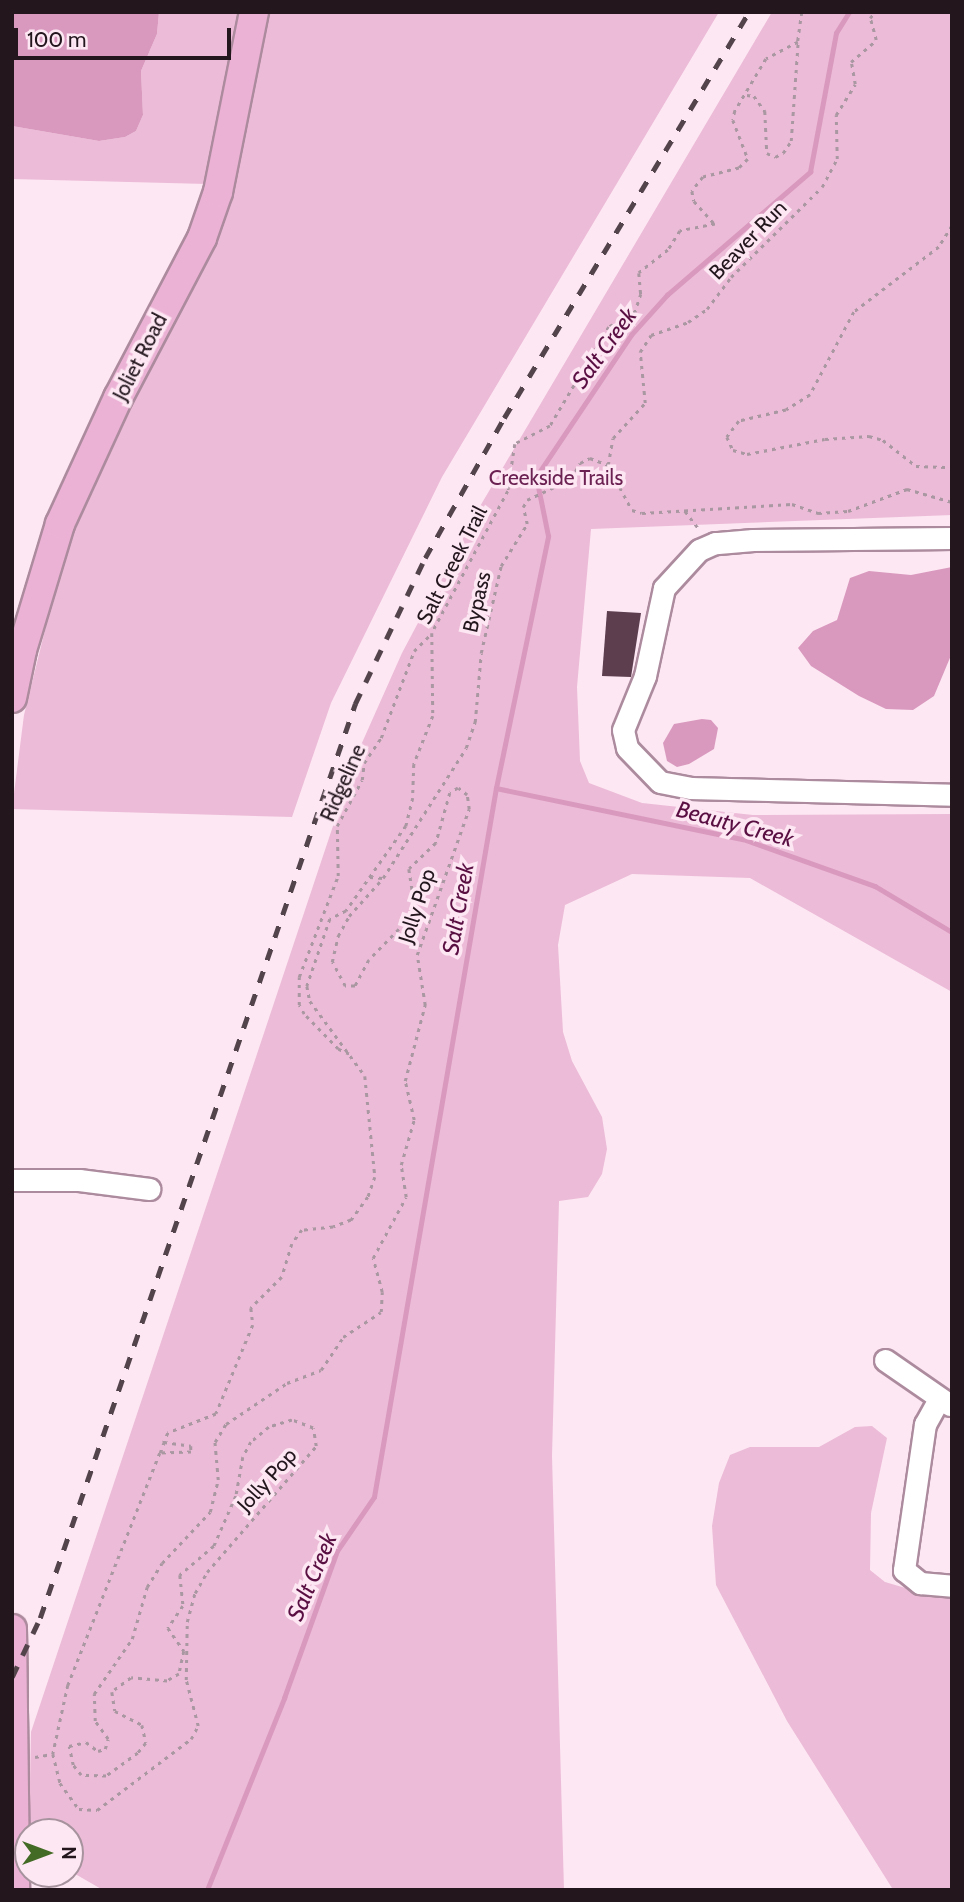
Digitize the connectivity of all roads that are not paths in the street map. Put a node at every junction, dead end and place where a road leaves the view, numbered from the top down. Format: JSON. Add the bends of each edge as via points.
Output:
{"nodes":[{"id":1,"x":254,"y":12,"type":"edge"},
{"id":2,"x":952,"y":538,"type":"edge"},
{"id":3,"x":12,"y":698,"type":"edge"},
{"id":4,"x":952,"y":795,"type":"edge"},
{"id":5,"x":12,"y":1180,"type":"edge"},
{"id":6,"x":149,"y":1189,"type":"dead end"},
{"id":7,"x":885,"y":1360,"type":"dead end"},
{"id":8,"x":945,"y":1402,"type":"edge"},
{"id":9,"x":952,"y":1586,"type":"edge"},
{"id":10,"x":12,"y":1629,"type":"edge"},
{"id":11,"x":15,"y":1890,"type":"edge"}],
"edges":[{"from":1,"to":3,"type":"main road","name":"Joliet Road","via":[[218,192],[202,238],[118,398],[60,524]]},
{"from":2,"to":4,"type":"lane","via":[[715,543],[681,566],[664,588],[645,676],[623,730],[627,748],[639,765],[660,782],[691,788]]},
{"from":5,"to":6,"type":"lane","via":[[79,1180]]},
{"from":7,"to":8,"type":"lane"},
{"from":8,"to":9,"type":"lane","via":[[925,1424],[904,1570],[920,1583]]},
{"from":10,"to":11,"type":"main road"}]}
